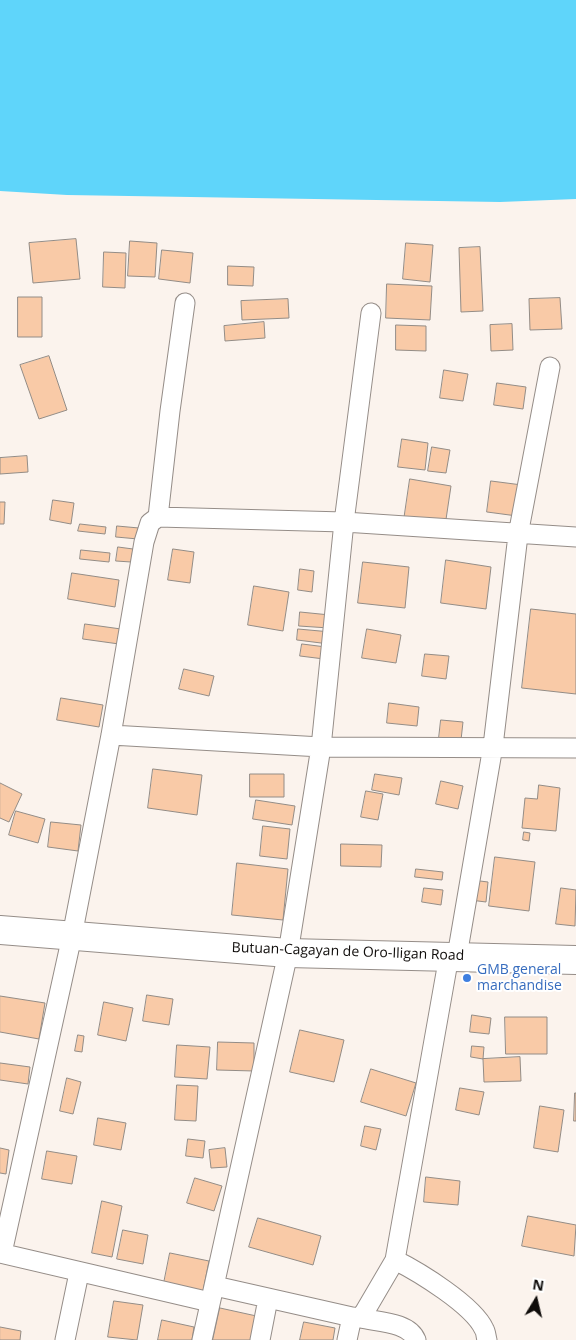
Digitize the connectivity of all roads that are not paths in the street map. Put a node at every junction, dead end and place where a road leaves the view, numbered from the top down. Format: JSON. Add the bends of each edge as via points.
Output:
{"nodes":[{"id":1,"x":185,"y":303,"type":"dead end"},
{"id":2,"x":371,"y":313,"type":"dead end"},
{"id":3,"x":550,"y":367,"type":"dead end"},
{"id":4,"x":158,"y":517,"type":"junction"},
{"id":5,"x":344,"y":522,"type":"junction"},
{"id":6,"x":518,"y":535,"type":"junction"},
{"id":7,"x":576,"y":537,"type":"edge"},
{"id":8,"x":112,"y":736,"type":"junction"},
{"id":9,"x":493,"y":746,"type":"junction"},
{"id":10,"x":321,"y":747,"type":"junction"},
{"id":11,"x":576,"y":748,"type":"edge"},
{"id":12,"x":0,"y":930,"type":"edge"},
{"id":13,"x":72,"y":936,"type":"junction"},
{"id":14,"x":288,"y":953,"type":"junction"},
{"id":15,"x":453,"y":956,"type":"junction"},
{"id":16,"x":576,"y":960,"type":"edge"},
{"id":17,"x":1,"y":1253,"type":"edge"},
{"id":18,"x":395,"y":1260,"type":"junction"},
{"id":19,"x":80,"y":1272,"type":"junction"},
{"id":20,"x":212,"y":1294,"type":"junction"},
{"id":21,"x":268,"y":1298,"type":"junction"},
{"id":22,"x":356,"y":1317,"type":"junction"},
{"id":23,"x":65,"y":1340,"type":"edge"},
{"id":24,"x":202,"y":1340,"type":"edge"},
{"id":25,"x":260,"y":1340,"type":"edge"},
{"id":26,"x":347,"y":1340,"type":"edge"},
{"id":27,"x":416,"y":1340,"type":"edge"},
{"id":28,"x":487,"y":1340,"type":"edge"}],
"edges":[{"from":1,"to":4,"type":"street"},
{"from":2,"to":5,"type":"street"},
{"from":3,"to":6,"type":"street"},
{"from":4,"to":5,"type":"street"},
{"from":4,"to":8,"type":"street","via":[[150,523],[144,542]]},
{"from":5,"to":6,"type":"street"},
{"from":5,"to":10,"type":"street"},
{"from":6,"to":7,"type":"street"},
{"from":6,"to":9,"type":"street"},
{"from":8,"to":10,"type":"street"},
{"from":8,"to":13,"type":"street"},
{"from":9,"to":10,"type":"street"},
{"from":9,"to":11,"type":"street"},
{"from":9,"to":15,"type":"street"},
{"from":10,"to":14,"type":"street"},
{"from":12,"to":13,"type":"highway","name":"Butuan-Cagayan de Oro-Iligan Road"},
{"from":13,"to":14,"type":"highway","name":"Butuan-Cagayan de Oro-Iligan Road"},
{"from":13,"to":17,"type":"street"},
{"from":14,"to":15,"type":"highway","name":"Butuan-Cagayan de Oro-Iligan Road"},
{"from":14,"to":20,"type":"street"},
{"from":15,"to":16,"type":"highway","name":"Butuan-Cagayan de Oro-Iligan Road"},
{"from":15,"to":18,"type":"street"},
{"from":17,"to":19,"type":"street"},
{"from":18,"to":22,"type":"street"},
{"from":18,"to":28,"type":"street","via":[[468,1308],[484,1328]]},
{"from":19,"to":20,"type":"street"},
{"from":19,"to":23,"type":"street"},
{"from":20,"to":21,"type":"street"},
{"from":20,"to":24,"type":"street"},
{"from":21,"to":22,"type":"street"},
{"from":21,"to":25,"type":"street"},
{"from":22,"to":26,"type":"street"},
{"from":22,"to":27,"type":"street","via":[[407,1328]]}]}
